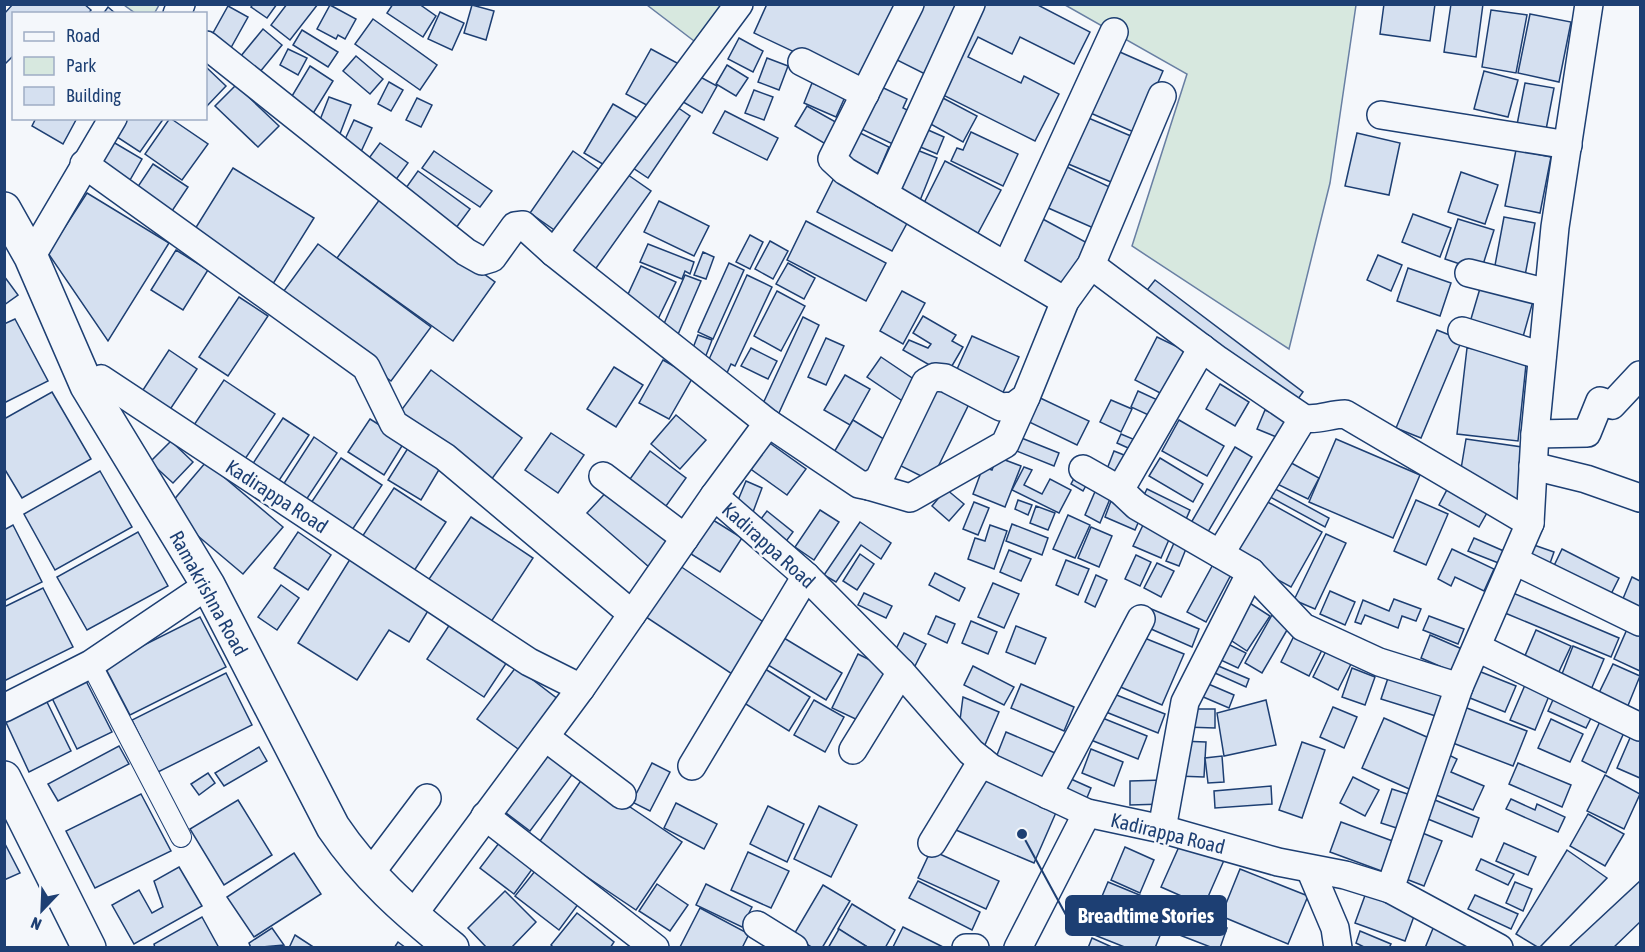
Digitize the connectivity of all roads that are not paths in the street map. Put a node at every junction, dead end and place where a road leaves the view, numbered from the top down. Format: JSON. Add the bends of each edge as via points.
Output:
{"nodes":[{"id":1,"x":739,"y":4,"type":"edge"},
{"id":2,"x":909,"y":4,"type":"edge"},
{"id":3,"x":971,"y":4,"type":"edge"},
{"id":4,"x":1589,"y":4,"type":"edge"},
{"id":5,"x":1114,"y":32,"type":"dead end"},
{"id":6,"x":207,"y":46,"type":"edge"},
{"id":7,"x":802,"y":62,"type":"dead end"},
{"id":8,"x":865,"y":94,"type":"junction"},
{"id":9,"x":1162,"y":96,"type":"dead end"},
{"id":10,"x":1381,"y":115,"type":"dead end"},
{"id":11,"x":111,"y":120,"type":"edge"},
{"id":12,"x":1568,"y":145,"type":"junction"},
{"id":13,"x":84,"y":164,"type":"junction"},
{"id":14,"x":884,"y":194,"type":"junction"},
{"id":15,"x":4,"y":209,"type":"edge"},
{"id":16,"x":554,"y":253,"type":"junction"},
{"id":17,"x":31,"y":257,"type":"junction"},
{"id":18,"x":1007,"y":265,"type":"junction"},
{"id":19,"x":1091,"y":265,"type":"junction"},
{"id":20,"x":1469,"y":273,"type":"dead end"},
{"id":21,"x":1548,"y":293,"type":"junction"},
{"id":22,"x":1065,"y":302,"type":"junction"},
{"id":23,"x":1462,"y":331,"type":"dead end"},
{"id":24,"x":1202,"y":348,"type":"junction"},
{"id":25,"x":1542,"y":356,"type":"junction"},
{"id":26,"x":1641,"y":375,"type":"edge"},
{"id":27,"x":87,"y":386,"type":"junction"},
{"id":28,"x":1026,"y":398,"type":"junction"},
{"id":29,"x":1303,"y":418,"type":"junction"},
{"id":30,"x":768,"y":423,"type":"junction"},
{"id":31,"x":1535,"y":434,"type":"junction"},
{"id":32,"x":1533,"y":466,"type":"junction"},
{"id":33,"x":1083,"y":470,"type":"dead end"},
{"id":34,"x":603,"y":476,"type":"dead end"},
{"id":35,"x":869,"y":486,"type":"junction"},
{"id":36,"x":1120,"y":490,"type":"junction"},
{"id":37,"x":714,"y":496,"type":"junction"},
{"id":38,"x":1641,"y":498,"type":"edge"},
{"id":39,"x":1530,"y":523,"type":"junction"},
{"id":40,"x":685,"y":538,"type":"junction"},
{"id":41,"x":1220,"y":554,"type":"junction"},
{"id":42,"x":1515,"y":561,"type":"junction"},
{"id":43,"x":1251,"y":572,"type":"junction"},
{"id":44,"x":806,"y":576,"type":"junction"},
{"id":45,"x":208,"y":585,"type":"junction"},
{"id":46,"x":632,"y":614,"type":"junction"},
{"id":47,"x":1141,"y":619,"type":"dead end"},
{"id":48,"x":1641,"y":622,"type":"edge"},
{"id":49,"x":1478,"y":648,"type":"junction"},
{"id":50,"x":91,"y":664,"type":"junction"},
{"id":51,"x":901,"y":672,"type":"junction"},
{"id":52,"x":1459,"y":687,"type":"junction"},
{"id":53,"x":581,"y":688,"type":"junction"},
{"id":54,"x":4,"y":708,"type":"edge"},
{"id":55,"x":1641,"y":727,"type":"edge"},
{"id":56,"x":544,"y":737,"type":"junction"},
{"id":57,"x":853,"y":750,"type":"dead end"},
{"id":58,"x":982,"y":761,"type":"junction"},
{"id":59,"x":692,"y":766,"type":"dead end"},
{"id":60,"x":4,"y":778,"type":"edge"},
{"id":61,"x":622,"y":795,"type":"dead end"},
{"id":62,"x":1048,"y":795,"type":"junction"},
{"id":63,"x":427,"y":798,"type":"dead end"},
{"id":64,"x":1087,"y":813,"type":"junction"},
{"id":65,"x":485,"y":816,"type":"junction"},
{"id":66,"x":1162,"y":829,"type":"junction"},
{"id":67,"x":181,"y":837,"type":"dead end"},
{"id":68,"x":932,"y":843,"type":"dead end"},
{"id":69,"x":1310,"y":869,"type":"junction"},
{"id":70,"x":369,"y":875,"type":"junction"},
{"id":71,"x":1390,"y":889,"type":"junction"},
{"id":72,"x":412,"y":916,"type":"junction"},
{"id":73,"x":757,"y":925,"type":"dead end"},
{"id":74,"x":89,"y":948,"type":"edge"},
{"id":75,"x":452,"y":948,"type":"edge"},
{"id":76,"x":656,"y":948,"type":"edge"},
{"id":77,"x":794,"y":948,"type":"edge"},
{"id":78,"x":966,"y":948,"type":"edge"},
{"id":79,"x":975,"y":948,"type":"edge"},
{"id":80,"x":1018,"y":948,"type":"edge"},
{"id":81,"x":1338,"y":948,"type":"edge"},
{"id":82,"x":1498,"y":948,"type":"edge"}],
"edges":[{"from":1,"to":16,"type":"street"},
{"from":2,"to":8,"type":"street"},
{"from":3,"to":14,"type":"street"},
{"from":4,"to":12,"type":"street"},
{"from":5,"to":18,"type":"street"},
{"from":6,"to":16,"type":"street","via":[[466,252],[482,261],[492,258],[518,224]]},
{"from":7,"to":8,"type":"street"},
{"from":8,"to":14,"type":"street","via":[[832,159]]},
{"from":9,"to":19,"type":"street"},
{"from":10,"to":12,"type":"street"},
{"from":11,"to":13,"type":"street"},
{"from":12,"to":21,"type":"street"},
{"from":13,"to":17,"type":"street"},
{"from":13,"to":46,"type":"street","via":[[366,367],[394,424],[445,457]]},
{"from":14,"to":18,"type":"street"},
{"from":15,"to":17,"type":"street","name":"Ramakrishna Road"},
{"from":16,"to":30,"type":"street"},
{"from":17,"to":27,"type":"street","name":"Ramakrishna Road"},
{"from":18,"to":22,"type":"street"},
{"from":19,"to":22,"type":"street"},
{"from":19,"to":24,"type":"street"},
{"from":20,"to":21,"type":"street"},
{"from":21,"to":25,"type":"street"},
{"from":22,"to":28,"type":"street"},
{"from":23,"to":25,"type":"street"},
{"from":24,"to":29,"type":"street"},
{"from":24,"to":36,"type":"street"},
{"from":25,"to":31,"type":"street"},
{"from":26,"to":31,"type":"street","via":[[1612,405],[1600,401],[1587,433]]},
{"from":27,"to":45,"type":"street","name":"Ramakrishna Road"},
{"from":27,"to":53,"type":"street","name":"Kadirappa Road","via":[[101,379],[529,662]]},
{"from":28,"to":35,"type":"street","via":[[1005,444],[910,498]]},
{"from":28,"to":35,"type":"street","via":[[1014,406],[1001,407],[945,378],[935,377],[926,382],[879,479]]},
{"from":29,"to":39,"type":"street","via":[[1315,420],[1346,414]]},
{"from":29,"to":41,"type":"street"},
{"from":30,"to":35,"type":"street","via":[[859,484]]},
{"from":30,"to":37,"type":"street"},
{"from":31,"to":32,"type":"street"},
{"from":32,"to":38,"type":"street"},
{"from":32,"to":39,"type":"street"},
{"from":33,"to":36,"type":"street"},
{"from":34,"to":40,"type":"street"},
{"from":36,"to":41,"type":"street","via":[[1137,506]]},
{"from":37,"to":40,"type":"street","name":"Kadirappa Road"},
{"from":37,"to":44,"type":"street","name":"Kadirappa Road"},
{"from":39,"to":42,"type":"street"},
{"from":40,"to":46,"type":"street","name":"Kadirappa Road"},
{"from":41,"to":43,"type":"street"},
{"from":42,"to":48,"type":"street"},
{"from":42,"to":49,"type":"street"},
{"from":43,"to":52,"type":"street","via":[[1303,627],[1379,663]]},
{"from":43,"to":66,"type":"street","via":[[1185,702]]},
{"from":44,"to":51,"type":"street","name":"Kadirappa Road"},
{"from":44,"to":59,"type":"street"},
{"from":45,"to":50,"type":"street"},
{"from":45,"to":70,"type":"street","name":"Ramakrishna Road","via":[[333,827]]},
{"from":46,"to":53,"type":"street","name":"Kadirappa Road"},
{"from":47,"to":62,"type":"street"},
{"from":49,"to":52,"type":"street"},
{"from":49,"to":55,"type":"street"},
{"from":50,"to":54,"type":"street"},
{"from":50,"to":67,"type":"street"},
{"from":51,"to":57,"type":"street"},
{"from":51,"to":58,"type":"street","name":"Kadirappa Road"},
{"from":52,"to":71,"type":"street"},
{"from":53,"to":56,"type":"street"},
{"from":56,"to":61,"type":"street"},
{"from":56,"to":65,"type":"street"},
{"from":58,"to":62,"type":"street","name":"Kadirappa Road"},
{"from":58,"to":68,"type":"street"},
{"from":60,"to":74,"type":"street"},
{"from":62,"to":64,"type":"street","name":"Kadirappa Road"},
{"from":63,"to":70,"type":"street"},
{"from":64,"to":66,"type":"street","name":"Kadirappa Road"},
{"from":64,"to":80,"type":"street"},
{"from":65,"to":72,"type":"street"},
{"from":65,"to":76,"type":"street"},
{"from":66,"to":69,"type":"street","name":"Kadirappa Road"},
{"from":69,"to":71,"type":"street","name":"Kadirappa Road"},
{"from":69,"to":81,"type":"street","via":[[1335,928]]},
{"from":70,"to":72,"type":"street","name":"Ramakrishna Road"},
{"from":71,"to":82,"type":"street","name":"Kadirappa Road"},
{"from":72,"to":75,"type":"street","name":"Ramakrishna Road"},
{"from":73,"to":77,"type":"street"},
{"from":78,"to":79,"type":"street"}]}
